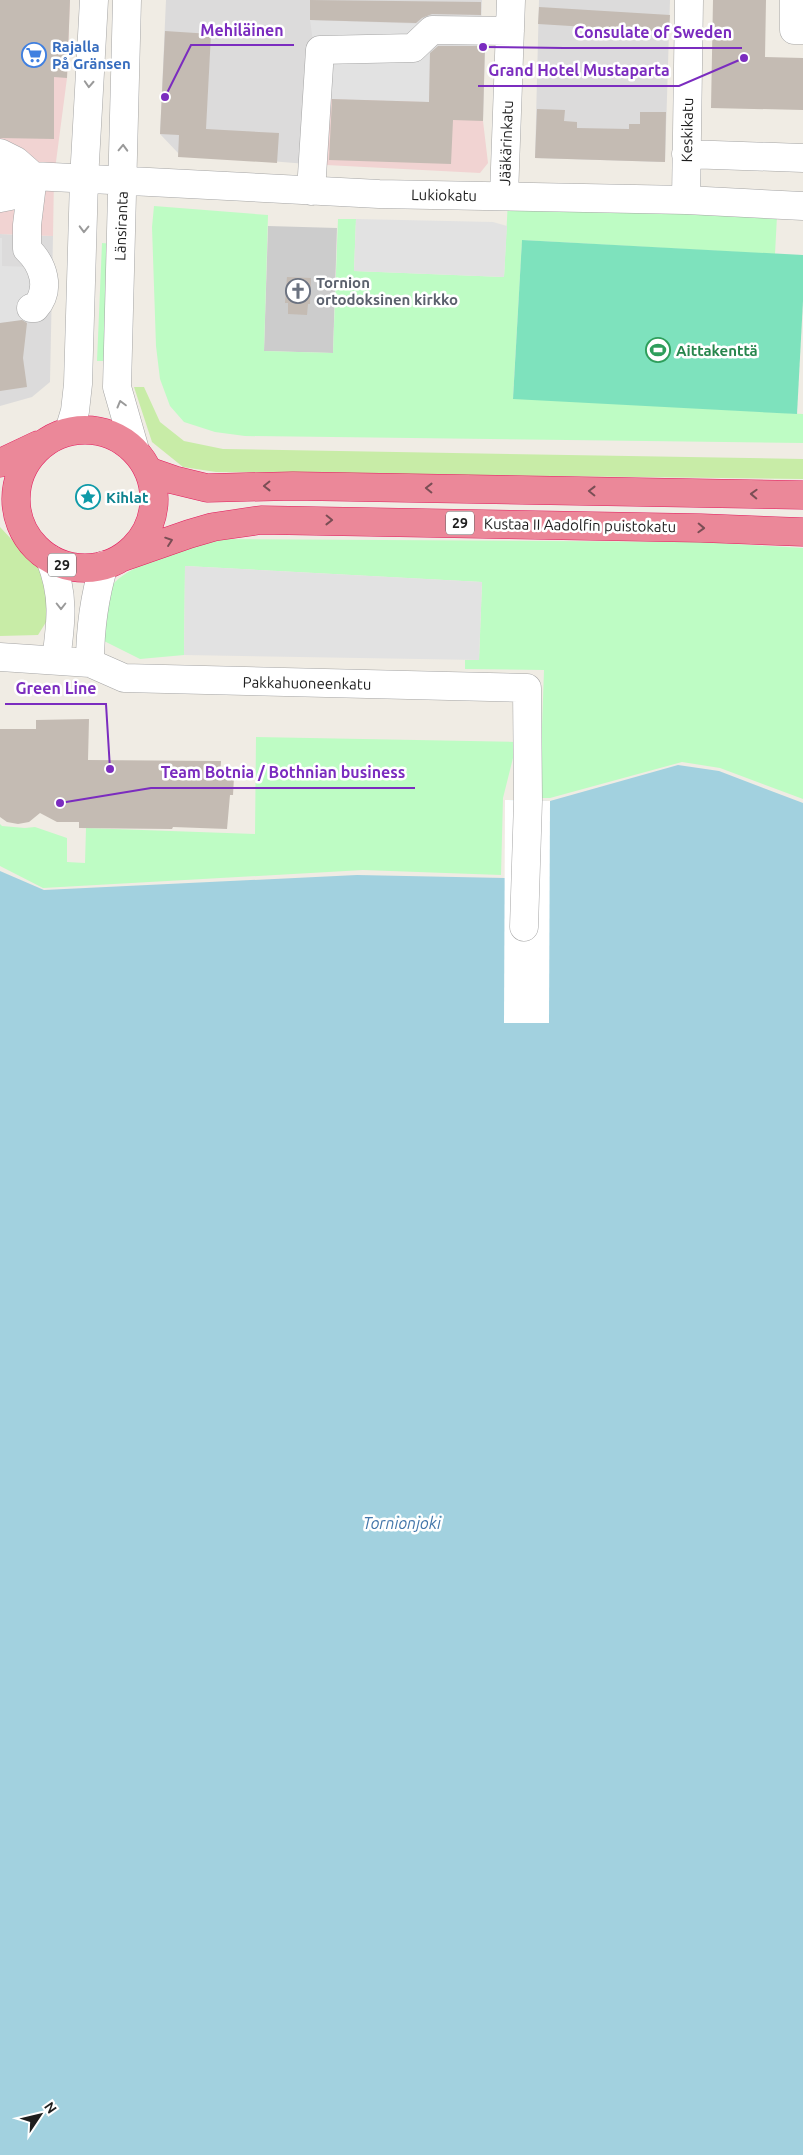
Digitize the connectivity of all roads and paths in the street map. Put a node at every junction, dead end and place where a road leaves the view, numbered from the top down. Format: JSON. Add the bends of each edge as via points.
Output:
{"nodes":[{"id":1,"x":94,"y":0,"type":"edge"},
{"id":2,"x":127,"y":0,"type":"edge"},
{"id":3,"x":511,"y":0,"type":"edge"},
{"id":4,"x":689,"y":0,"type":"edge"},
{"id":5,"x":794,"y":0,"type":"edge"},
{"id":6,"x":803,"y":30,"type":"edge"},
{"id":7,"x":510,"y":31,"type":"junction"},
{"id":8,"x":686,"y":154,"type":"junction"},
{"id":9,"x":803,"y":158,"type":"edge"},
{"id":10,"x":1,"y":176,"type":"edge"},
{"id":11,"x":33,"y":176,"type":"junction"},
{"id":12,"x":84,"y":180,"type":"junction"},
{"id":13,"x":122,"y":181,"type":"junction"},
{"id":14,"x":311,"y":191,"type":"junction"},
{"id":15,"x":504,"y":196,"type":"junction"},
{"id":16,"x":686,"y":200,"type":"junction"},
{"id":17,"x":803,"y":206,"type":"edge"},
{"id":18,"x":31,"y":308,"type":"dead end"},
{"id":19,"x":69,"y":430,"type":"junction"},
{"id":20,"x":43,"y":442,"type":"junction"},
{"id":21,"x":142,"y":461,"type":"junction"},
{"id":22,"x":0,"y":463,"type":"edge"},
{"id":23,"x":803,"y":496,"type":"edge"},
{"id":24,"x":10,"y":519,"type":"edge"},
{"id":25,"x":803,"y":532,"type":"edge"},
{"id":26,"x":50,"y":559,"type":"junction"},
{"id":27,"x":114,"y":561,"type":"junction"},
{"id":28,"x":0,"y":657,"type":"edge"},
{"id":29,"x":56,"y":660,"type":"junction"},
{"id":30,"x":90,"y":663,"type":"junction"},
{"id":31,"x":524,"y":928,"type":"dead end"}],
"edges":[{"from":1,"to":12,"type":"street","one_way":true},
{"from":13,"to":2,"type":"street","name":"Länsiranta","one_way":true},
{"from":3,"to":7,"type":"street","name":"Jääkärinkatu"},
{"from":4,"to":8,"type":"street","name":"Keskikatu"},
{"from":5,"to":6,"type":"street","via":[[794,30]]},
{"from":7,"to":14,"type":"street","via":[[432,30],[413,48],[320,50]]},
{"from":7,"to":15,"type":"street","name":"Jääkärinkatu"},
{"from":8,"to":9,"type":"street"},
{"from":8,"to":16,"type":"street","name":"Keskikatu"},
{"from":10,"to":11,"type":"street","name":"Lukiokatu"},
{"from":11,"to":12,"type":"street","name":"Lukiokatu"},
{"from":11,"to":18,"type":"street","via":[[27,249],[40,264],[44,296],[36,308]]},
{"from":12,"to":13,"type":"street","name":"Lukiokatu"},
{"from":12,"to":19,"type":"street","one_way":true,"via":[[78,384]]},
{"from":13,"to":14,"type":"street","name":"Lukiokatu"},
{"from":21,"to":13,"type":"street","name":"Länsiranta","one_way":true,"via":[[117,387]]},
{"from":14,"to":15,"type":"street","name":"Lukiokatu"},
{"from":15,"to":16,"type":"street","name":"Lukiokatu"},
{"from":16,"to":17,"type":"street","name":"Lukiokatu"},
{"from":19,"to":20,"type":"highway"},
{"from":19,"to":21,"type":"highway","via":[[104,432],[124,441]]},
{"from":20,"to":22,"type":"highway"},
{"from":20,"to":24,"type":"highway","via":[[28,458],[18,478]]},
{"from":23,"to":21,"type":"highway","one_way":true,"via":[[293,486],[207,488],[174,480]]},
{"from":21,"to":27,"type":"highway","via":[[154,498],[151,518],[142,537]]},
{"from":24,"to":26,"type":"highway","number":"29"},
{"from":27,"to":25,"type":"highway","name":"Kustaa II Aadolfin puistokatu","number":"29","one_way":true,"via":[[213,527],[261,520]]},
{"from":26,"to":27,"type":"highway","number":"29","via":[[71,567],[94,568]]},
{"from":26,"to":29,"type":"street","one_way":true,"via":[[62,601]]},
{"from":27,"to":30,"type":"street","via":[[97,590],[90,634]]},
{"from":28,"to":29,"type":"street","name":"Pakkahuoneenkatu"},
{"from":29,"to":30,"type":"street","name":"Pakkahuoneenkatu"},
{"from":30,"to":31,"type":"street","name":"Pakkahuoneenkatu","via":[[124,678],[527,688]]}]}
